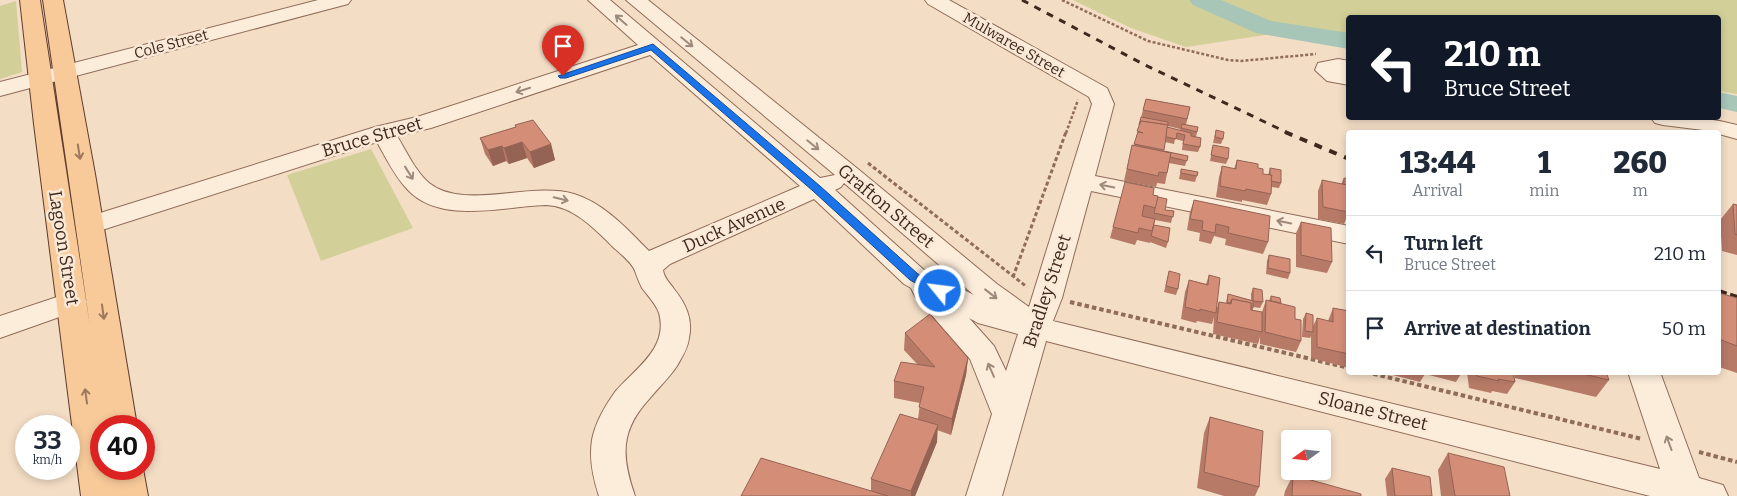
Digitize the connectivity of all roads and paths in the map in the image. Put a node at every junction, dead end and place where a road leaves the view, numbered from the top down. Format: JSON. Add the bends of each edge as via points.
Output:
{"nodes":[{"id":1,"x":30,"y":0,"type":"edge"},
{"id":2,"x":52,"y":0,"type":"edge"},
{"id":3,"x":598,"y":0,"type":"edge"},
{"id":4,"x":636,"y":0,"type":"edge"},
{"id":5,"x":935,"y":0,"type":"edge"},
{"id":6,"x":1062,"y":0,"type":"edge"},
{"id":7,"x":331,"y":1,"type":"edge"},
{"id":8,"x":653,"y":47,"type":"junction"},
{"id":9,"x":1320,"y":54,"type":"dead end"},
{"id":10,"x":1346,"y":67,"type":"edge"},
{"id":11,"x":66,"y":72,"type":"junction"},
{"id":12,"x":1346,"y":78,"type":"edge"},
{"id":13,"x":39,"y":79,"type":"junction"},
{"id":14,"x":0,"y":89,"type":"edge"},
{"id":15,"x":1085,"y":92,"type":"junction"},
{"id":16,"x":1676,"y":120,"type":"edge"},
{"id":17,"x":383,"y":132,"type":"junction"},
{"id":18,"x":1737,"y":132,"type":"edge"},
{"id":19,"x":51,"y":169,"type":"junction"},
{"id":20,"x":849,"y":174,"type":"junction"},
{"id":21,"x":1081,"y":181,"type":"junction"},
{"id":22,"x":817,"y":188,"type":"junction"},
{"id":23,"x":90,"y":225,"type":"junction"},
{"id":24,"x":1346,"y":234,"type":"edge"},
{"id":25,"x":649,"y":267,"type":"junction"},
{"id":26,"x":914,"y":277,"type":"junction"},
{"id":27,"x":1013,"y":277,"type":"dead end"},
{"id":28,"x":72,"y":302,"type":"junction"},
{"id":29,"x":0,"y":327,"type":"edge"},
{"id":30,"x":1035,"y":328,"type":"junction"},
{"id":31,"x":1378,"y":375,"type":"edge"},
{"id":32,"x":1645,"y":375,"type":"edge"},
{"id":33,"x":118,"y":415,"type":"edge"},
{"id":34,"x":1010,"y":415,"type":"junction"},
{"id":35,"x":1646,"y":440,"type":"dead end"},
{"id":36,"x":1694,"y":451,"type":"dead end"},
{"id":37,"x":1737,"y":462,"type":"edge"},
{"id":38,"x":128,"y":480,"type":"edge"},
{"id":39,"x":1698,"y":493,"type":"edge"},
{"id":40,"x":99,"y":496,"type":"edge"},
{"id":41,"x":130,"y":496,"type":"edge"},
{"id":42,"x":617,"y":496,"type":"edge"},
{"id":43,"x":984,"y":496,"type":"edge"}],
"edges":[{"from":1,"to":13,"type":"main road","name":"Lagoon Street"},
{"from":2,"to":11,"type":"main road","name":"Lagoon Street"},
{"from":2,"to":13,"type":"main road","via":[[46,19],[53,63]]},
{"from":8,"to":3,"type":"street","name":"Grafton Street","one_way":true},
{"from":4,"to":20,"type":"street","name":"Grafton Street","one_way":true},
{"from":5,"to":15,"type":"street","name":"Mulwaree Street"},
{"from":6,"to":9,"type":"path","via":[[1148,40],[1228,60]]},
{"from":7,"to":11,"type":"street","name":"Cole Street"},
{"from":8,"to":17,"type":"street","name":"Bruce Street","one_way":true,"via":[[423,123]]},
{"from":8,"to":22,"type":"street","name":"Grafton Street"},
{"from":10,"to":12,"type":"street","via":[[1332,66],[1326,70]]},
{"from":11,"to":13,"type":"street","name":"Cole Street"},
{"from":11,"to":19,"type":"main road","via":[[53,86],[60,137]]},
{"from":11,"to":23,"type":"main road","name":"Lagoon Street","one_way":true},
{"from":13,"to":14,"type":"street","name":"Cole Street"},
{"from":13,"to":19,"type":"main road","name":"Lagoon Street"},
{"from":15,"to":21,"type":"street","name":"Bradley Street","via":[[1099,93],[1103,104]]},
{"from":15,"to":27,"type":"path","via":[[1078,102]]},
{"from":16,"to":18,"type":"street"},
{"from":17,"to":23,"type":"street","name":"Bruce Street"},
{"from":17,"to":25,"type":"street","one_way":true,"via":[[413,180],[434,196],[472,203],[533,197],[566,200],[582,206]]},
{"from":19,"to":28,"type":"main road","name":"Lagoon Street"},
{"from":20,"to":22,"type":"street","name":"Duck Avenue"},
{"from":20,"to":30,"type":"street","name":"Grafton Street","one_way":true,"via":[[987,292]]},
{"from":24,"to":21,"type":"street","one_way":true},
{"from":21,"to":30,"type":"street","name":"Bradley Street"},
{"from":22,"to":25,"type":"street","name":"Duck Avenue","via":[[660,257]]},
{"from":22,"to":26,"type":"street","name":"Grafton Street"},
{"from":23,"to":33,"type":"main road","name":"Lagoon Street","one_way":true},
{"from":25,"to":42,"type":"street","via":[[650,277],[670,303],[676,326],[669,352],[628,398],[610,430],[608,465]]},
{"from":26,"to":30,"type":"street","name":"Grafton Street","via":[[989,316]]},
{"from":34,"to":26,"type":"street","one_way":true,"via":[[983,354]]},
{"from":28,"to":29,"type":"street"},
{"from":40,"to":28,"type":"main road","name":"Lagoon Street","one_way":true},
{"from":30,"to":34,"type":"street","name":"Bradley Street"},
{"from":30,"to":39,"type":"street","name":"Sloane Street"},
{"from":31,"to":35,"type":"path"},
{"from":39,"to":32,"type":"street","one_way":true},
{"from":34,"to":43,"type":"street","name":"Bradley Street"},
{"from":36,"to":37,"type":"path"},
{"from":38,"to":41,"type":"main road"}]}
